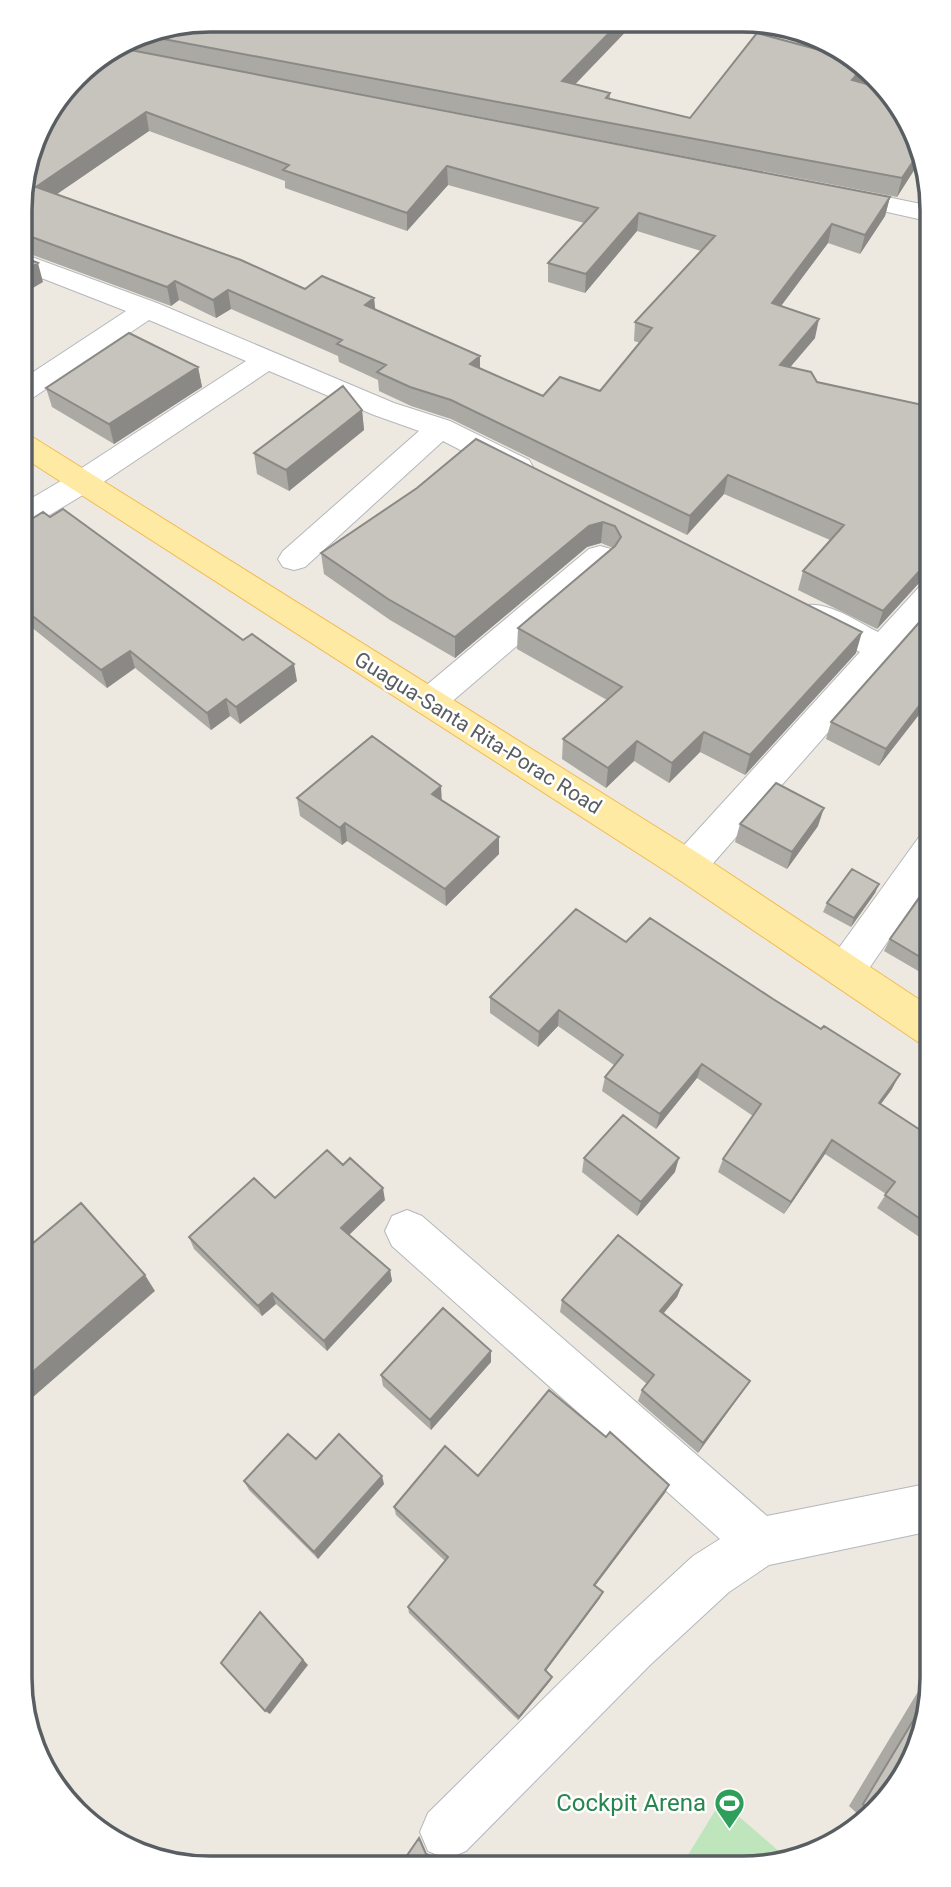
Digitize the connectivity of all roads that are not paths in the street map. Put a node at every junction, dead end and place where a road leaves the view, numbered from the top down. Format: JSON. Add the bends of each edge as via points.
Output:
{"nodes":[{"id":1,"x":812,"y":189,"type":"edge"},
{"id":2,"x":920,"y":211,"type":"edge"},
{"id":3,"x":32,"y":265,"type":"edge"},
{"id":4,"x":147,"y":309,"type":"junction"},
{"id":5,"x":268,"y":359,"type":"junction"},
{"id":6,"x":32,"y":386,"type":"edge"},
{"id":7,"x":440,"y":428,"type":"junction"},
{"id":8,"x":32,"y":451,"type":"edge"},
{"id":9,"x":82,"y":482,"type":"junction"},
{"id":10,"x":548,"y":482,"type":"edge"},
{"id":11,"x":32,"y":512,"type":"edge"},
{"id":12,"x":600,"y":557,"type":"edge"},
{"id":13,"x":294,"y":559,"type":"dead end"},
{"id":14,"x":787,"y":601,"type":"edge"},
{"id":15,"x":920,"y":607,"type":"edge"},
{"id":16,"x":883,"y":649,"type":"junction"},
{"id":17,"x":429,"y":702,"type":"junction"},
{"id":18,"x":920,"y":865,"type":"edge"},
{"id":19,"x":688,"y":866,"type":"junction"},
{"id":20,"x":845,"y":971,"type":"junction"},
{"id":21,"x":919,"y":1021,"type":"edge"},
{"id":22,"x":407,"y":1231,"type":"dead end"},
{"id":23,"x":919,"y":1509,"type":"edge"},
{"id":24,"x":760,"y":1542,"type":"junction"},
{"id":25,"x":447,"y":1832,"type":"dead end"}],
"edges":[{"from":1,"to":2,"type":"street"},
{"from":3,"to":4,"type":"street"},
{"from":4,"to":5,"type":"street"},
{"from":4,"to":6,"type":"street"},
{"from":5,"to":7,"type":"street"},
{"from":5,"to":9,"type":"street"},
{"from":7,"to":10,"type":"street"},
{"from":7,"to":13,"type":"street"},
{"from":8,"to":9,"type":"main road","name":"Guagua-Santa Rita-Porac Road"},
{"from":9,"to":11,"type":"street"},
{"from":9,"to":17,"type":"main road","name":"Guagua-Santa Rita-Porac Road"},
{"from":12,"to":17,"type":"street"},
{"from":14,"to":16,"type":"street"},
{"from":15,"to":16,"type":"street"},
{"from":16,"to":19,"type":"street"},
{"from":17,"to":19,"type":"main road","name":"Guagua-Santa Rita-Porac Road"},
{"from":18,"to":20,"type":"street"},
{"from":19,"to":20,"type":"main road","name":"Guagua-Santa Rita-Porac Road"},
{"from":20,"to":21,"type":"main road","name":"Guagua-Santa Rita-Porac Road"},
{"from":22,"to":24,"type":"street"},
{"from":23,"to":24,"type":"street"},
{"from":24,"to":25,"type":"street","via":[[712,1574],[632,1647]]}]}
